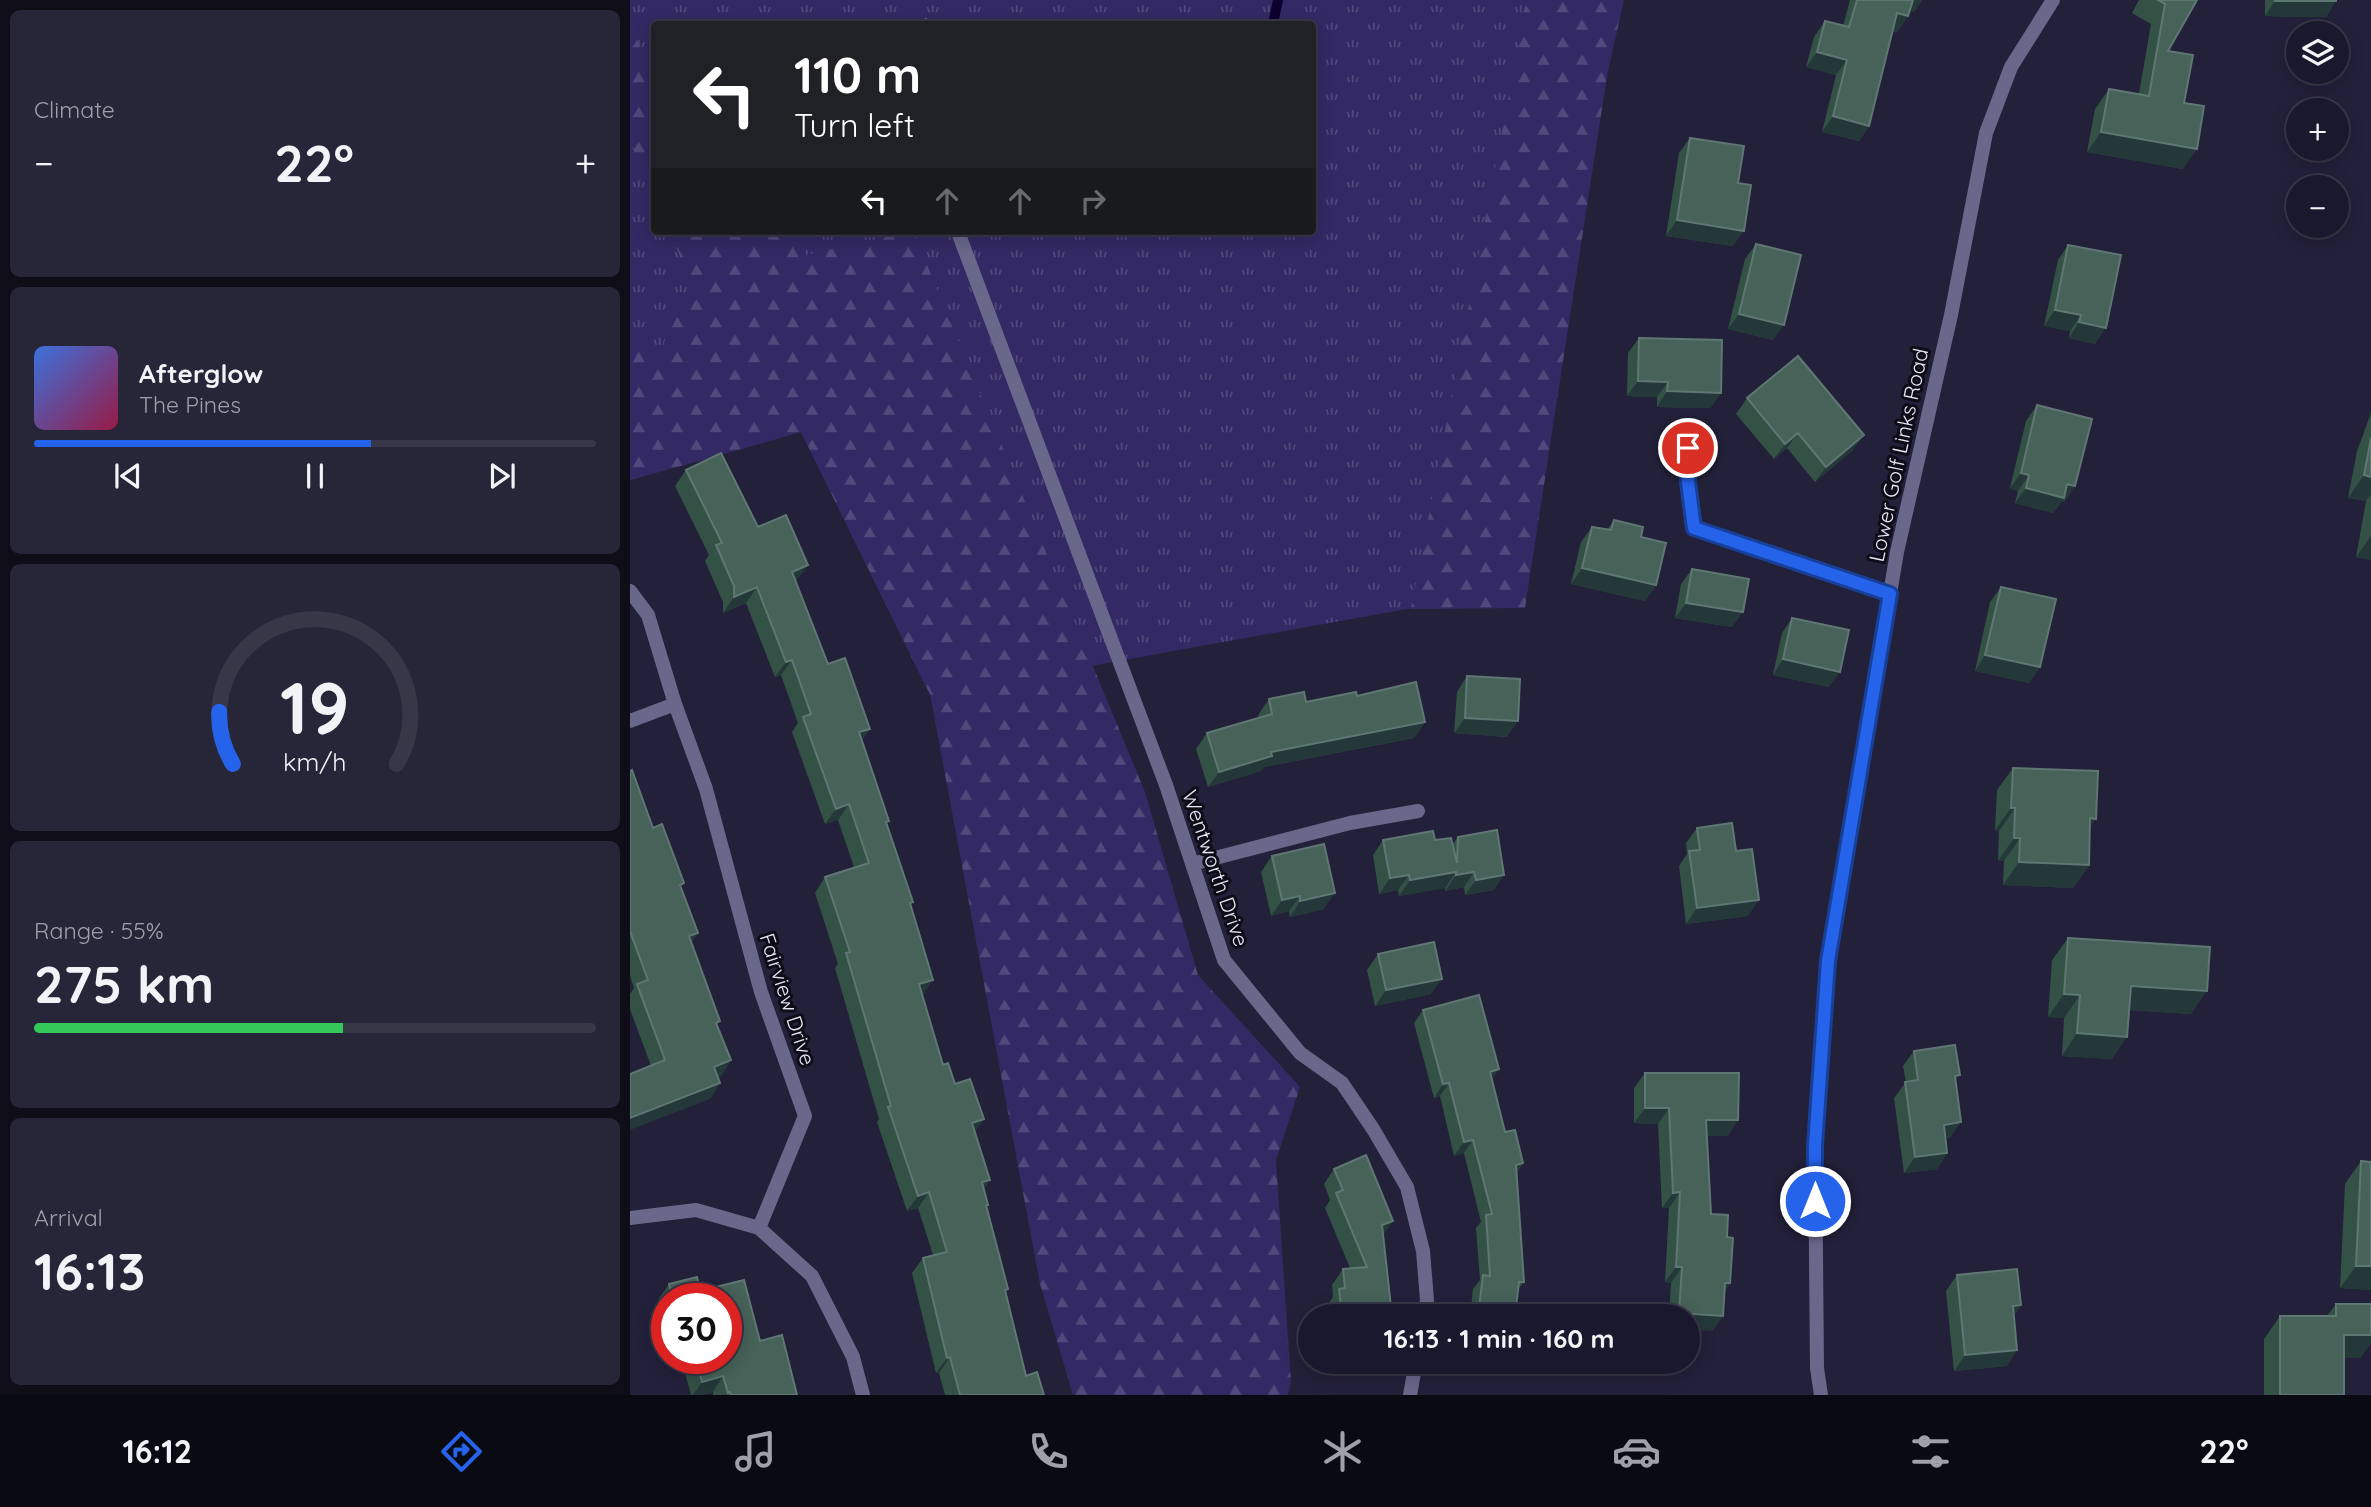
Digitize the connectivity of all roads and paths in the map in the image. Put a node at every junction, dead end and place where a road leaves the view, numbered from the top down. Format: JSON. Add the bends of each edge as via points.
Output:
{"nodes":[{"id":1,"x":2053,"y":0,"type":"edge"},
{"id":2,"x":959,"y":235,"type":"edge"},
{"id":3,"x":1688,"y":448,"type":"dead end"},
{"id":4,"x":630,"y":591,"type":"edge"},
{"id":5,"x":1890,"y":594,"type":"junction"},
{"id":6,"x":675,"y":704,"type":"junction"},
{"id":7,"x":630,"y":721,"type":"edge"},
{"id":8,"x":1419,"y":811,"type":"dead end"},
{"id":9,"x":1192,"y":864,"type":"junction"},
{"id":10,"x":630,"y":1218,"type":"edge"},
{"id":11,"x":759,"y":1228,"type":"junction"},
{"id":12,"x":1426,"y":1304,"type":"edge"},
{"id":13,"x":1414,"y":1374,"type":"edge"},
{"id":14,"x":863,"y":1395,"type":"edge"},
{"id":15,"x":1410,"y":1395,"type":"edge"},
{"id":16,"x":1821,"y":1395,"type":"edge"}],
"edges":[{"from":1,"to":5,"type":"street","name":"Lower Golf Links Road","via":[[2011,67],[1986,133]]},
{"from":2,"to":9,"type":"street","name":"Wentworth Drive"},
{"from":3,"to":5,"type":"street","via":[[1694,528]]},
{"from":4,"to":6,"type":"street","name":"Fairview Drive","via":[[648,615]]},
{"from":5,"to":16,"type":"street","name":"Lower Golf Links Road","via":[[1828,961],[1815,1145]]},
{"from":6,"to":7,"type":"street"},
{"from":6,"to":11,"type":"street","name":"Fairview Drive","via":[[706,789],[761,992],[805,1116]]},
{"from":8,"to":9,"type":"street","via":[[1350,823]]},
{"from":9,"to":12,"type":"street","name":"Wentworth Drive","via":[[1224,960],[1300,1053],[1342,1083],[1407,1187],[1423,1251]]},
{"from":10,"to":11,"type":"street","via":[[695,1210]]},
{"from":11,"to":14,"type":"street","via":[[811,1276],[852,1357]]},
{"from":13,"to":15,"type":"street"}]}
